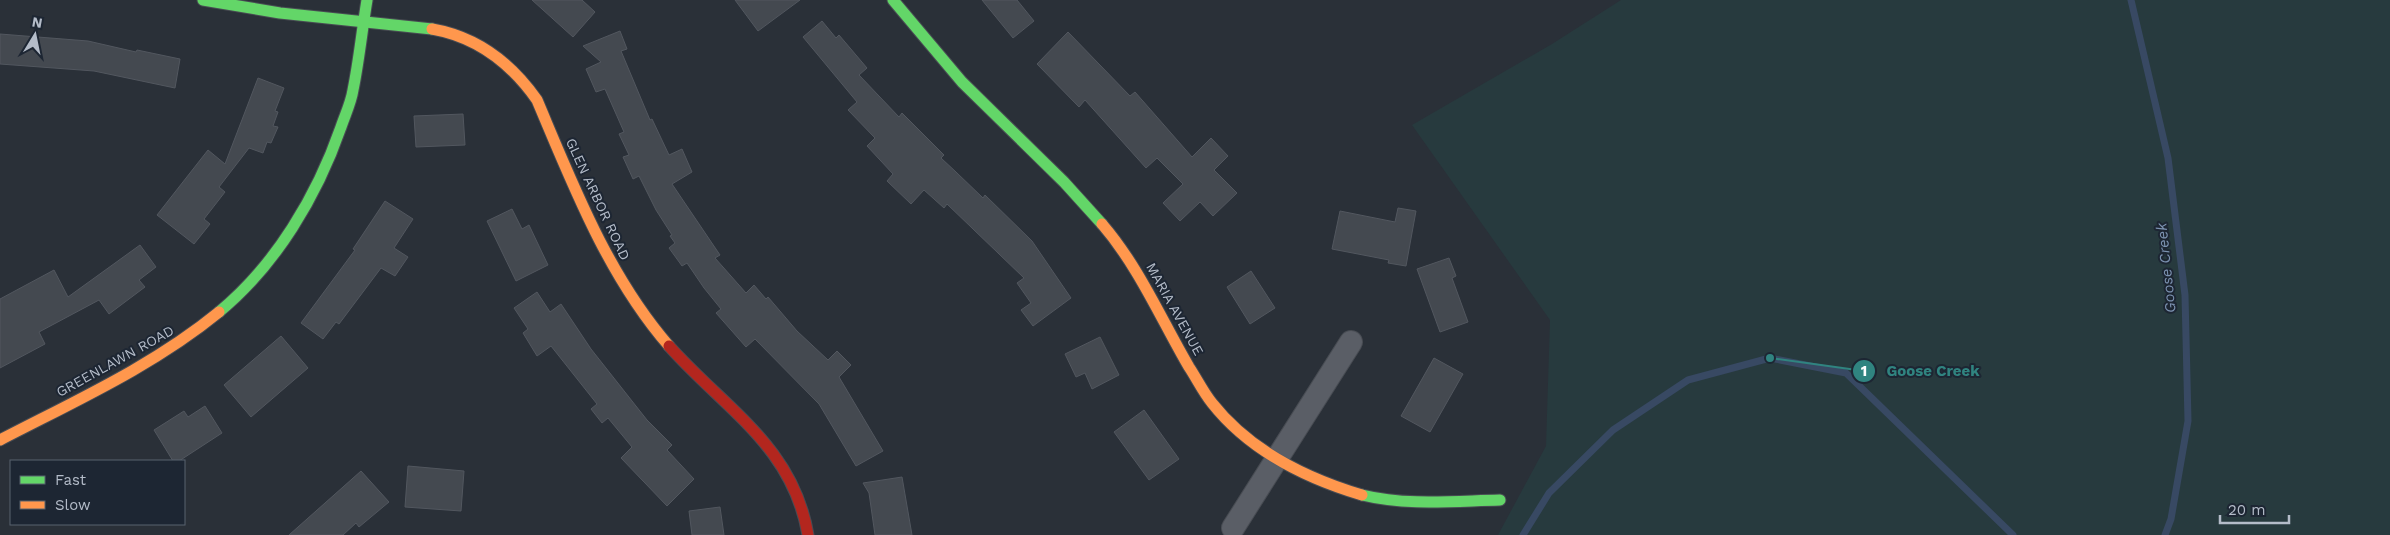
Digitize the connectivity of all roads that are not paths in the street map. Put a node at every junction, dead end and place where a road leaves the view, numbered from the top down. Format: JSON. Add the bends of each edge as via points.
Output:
{"nodes":[{"id":1,"x":203,"y":0,"type":"edge"},
{"id":2,"x":367,"y":0,"type":"edge"},
{"id":3,"x":893,"y":0,"type":"edge"},
{"id":4,"x":364,"y":22,"type":"junction"},
{"id":5,"x":1351,"y":342,"type":"dead end"},
{"id":6,"x":0,"y":440,"type":"edge"},
{"id":7,"x":1278,"y":458,"type":"junction"},
{"id":8,"x":1500,"y":500,"type":"dead end"},
{"id":9,"x":1233,"y":528,"type":"dead end"},
{"id":10,"x":808,"y":535,"type":"edge"}],
"edges":[{"from":1,"to":4,"type":"street","name":"GLEN ARBOR ROAD","via":[[286,14]]},
{"from":2,"to":4,"type":"street","name":"GREENLAWN ROAD"},
{"from":3,"to":7,"type":"street","name":"MARIA AVENUE","via":[[985,104],[1090,209],[1119,244],[1152,296],[1212,402],[1248,438]]},
{"from":4,"to":6,"type":"street","name":"GREENLAWN ROAD","via":[[353,92],[330,158],[305,208],[270,259],[232,301],[188,337],[145,364]]},
{"from":4,"to":10,"type":"street","name":"GLEN ARBOR ROAD","via":[[444,31],[464,37],[495,54],[526,84],[537,100],[582,208],[614,268],[647,318],[698,377],[768,444],[802,506]]},
{"from":5,"to":7,"type":"street"},
{"from":7,"to":8,"type":"street","name":"MARIA AVENUE","via":[[1308,477],[1340,489],[1384,499],[1418,502]]},
{"from":7,"to":9,"type":"street"}]}
